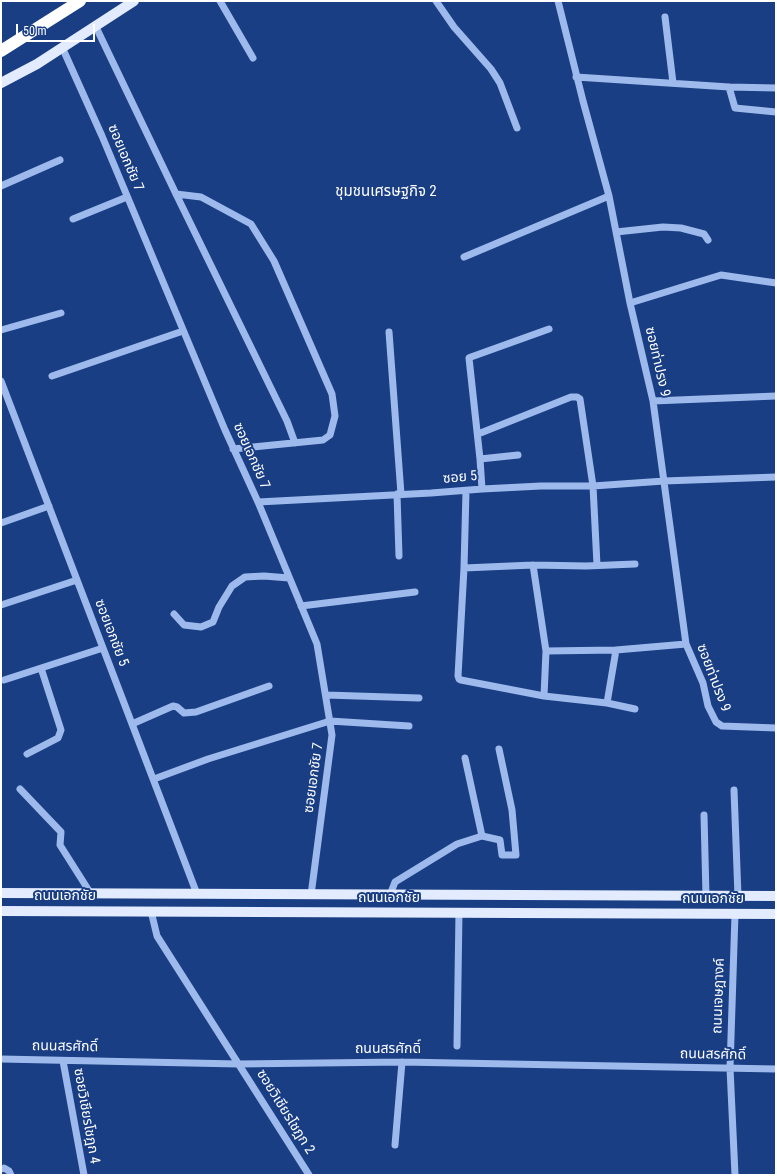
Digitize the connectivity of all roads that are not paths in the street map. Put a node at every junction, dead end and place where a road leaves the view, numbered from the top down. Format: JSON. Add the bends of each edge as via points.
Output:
{"nodes":[{"id":1,"x":80,"y":1,"type":"edge"},
{"id":2,"x":134,"y":1,"type":"edge"},
{"id":3,"x":220,"y":1,"type":"edge"},
{"id":4,"x":436,"y":1,"type":"edge"},
{"id":5,"x":558,"y":1,"type":"edge"},
{"id":6,"x":665,"y":17,"type":"dead end"},
{"id":7,"x":96,"y":25,"type":"junction"},
{"id":8,"x":62,"y":46,"type":"junction"},
{"id":9,"x":1,"y":51,"type":"edge"},
{"id":10,"x":253,"y":58,"type":"dead end"},
{"id":11,"x":576,"y":77,"type":"junction"},
{"id":12,"x":673,"y":83,"type":"junction"},
{"id":13,"x":1,"y":84,"type":"edge"},
{"id":14,"x":729,"y":87,"type":"junction"},
{"id":15,"x":776,"y":88,"type":"edge"},
{"id":16,"x":776,"y":112,"type":"edge"},
{"id":17,"x":517,"y":128,"type":"dead end"},
{"id":18,"x":60,"y":160,"type":"dead end"},
{"id":19,"x":1,"y":186,"type":"edge"},
{"id":20,"x":176,"y":194,"type":"junction"},
{"id":21,"x":609,"y":196,"type":"junction"},
{"id":22,"x":127,"y":197,"type":"junction"},
{"id":23,"x":73,"y":219,"type":"dead end"},
{"id":24,"x":616,"y":232,"type":"junction"},
{"id":25,"x":708,"y":240,"type":"dead end"},
{"id":26,"x":464,"y":257,"type":"dead end"},
{"id":27,"x":776,"y":283,"type":"edge"},
{"id":28,"x":630,"y":303,"type":"junction"},
{"id":29,"x":61,"y":313,"type":"dead end"},
{"id":30,"x":549,"y":329,"type":"dead end"},
{"id":31,"x":1,"y":330,"type":"edge"},
{"id":32,"x":184,"y":331,"type":"junction"},
{"id":33,"x":389,"y":332,"type":"dead end"},
{"id":34,"x":52,"y":376,"type":"dead end"},
{"id":35,"x":1,"y":381,"type":"edge"},
{"id":36,"x":776,"y":396,"type":"edge"},
{"id":37,"x":8,"y":400,"type":"junction"},
{"id":38,"x":653,"y":401,"type":"junction"},
{"id":39,"x":1,"y":403,"type":"edge"},
{"id":40,"x":478,"y":434,"type":"junction"},
{"id":41,"x":295,"y":442,"type":"junction"},
{"id":42,"x":233,"y":449,"type":"junction"},
{"id":43,"x":518,"y":455,"type":"dead end"},
{"id":44,"x":480,"y":459,"type":"junction"},
{"id":45,"x":776,"y":477,"type":"edge"},
{"id":46,"x":664,"y":481,"type":"junction"},
{"id":47,"x":593,"y":486,"type":"junction"},
{"id":48,"x":482,"y":489,"type":"junction"},
{"id":49,"x":466,"y":490,"type":"junction"},
{"id":50,"x":399,"y":494,"type":"junction"},
{"id":51,"x":258,"y":502,"type":"junction"},
{"id":52,"x":49,"y":506,"type":"junction"},
{"id":53,"x":1,"y":523,"type":"edge"},
{"id":54,"x":399,"y":556,"type":"dead end"},
{"id":55,"x":635,"y":564,"type":"dead end"},
{"id":56,"x":533,"y":565,"type":"junction"},
{"id":57,"x":596,"y":565,"type":"junction"},
{"id":58,"x":464,"y":568,"type":"junction"},
{"id":59,"x":289,"y":578,"type":"junction"},
{"id":60,"x":77,"y":580,"type":"junction"},
{"id":61,"x":415,"y":592,"type":"dead end"},
{"id":62,"x":1,"y":605,"type":"edge"},
{"id":63,"x":301,"y":606,"type":"junction"},
{"id":64,"x":174,"y":614,"type":"dead end"},
{"id":65,"x":686,"y":644,"type":"junction"},
{"id":66,"x":104,"y":648,"type":"junction"},
{"id":67,"x":616,"y":650,"type":"junction"},
{"id":68,"x":546,"y":651,"type":"junction"},
{"id":69,"x":42,"y":668,"type":"junction"},
{"id":70,"x":4,"y":680,"type":"dead end"},
{"id":71,"x":269,"y":686,"type":"dead end"},
{"id":72,"x":326,"y":695,"type":"junction"},
{"id":73,"x":544,"y":696,"type":"junction"},
{"id":74,"x":419,"y":698,"type":"dead end"},
{"id":75,"x":607,"y":703,"type":"junction"},
{"id":76,"x":635,"y":709,"type":"dead end"},
{"id":77,"x":330,"y":722,"type":"junction"},
{"id":78,"x":132,"y":724,"type":"junction"},
{"id":79,"x":409,"y":726,"type":"dead end"},
{"id":80,"x":776,"y":728,"type":"edge"},
{"id":81,"x":499,"y":749,"type":"dead end"},
{"id":82,"x":27,"y":754,"type":"dead end"},
{"id":83,"x":465,"y":758,"type":"dead end"},
{"id":84,"x":154,"y":780,"type":"junction"},
{"id":85,"x":20,"y":789,"type":"dead end"},
{"id":86,"x":734,"y":790,"type":"dead end"},
{"id":87,"x":704,"y":815,"type":"dead end"},
{"id":88,"x":482,"y":836,"type":"junction"},
{"id":89,"x":1,"y":893,"type":"edge"},
{"id":90,"x":91,"y":894,"type":"junction"},
{"id":91,"x":197,"y":894,"type":"junction"},
{"id":92,"x":311,"y":894,"type":"junction"},
{"id":93,"x":390,"y":895,"type":"junction"},
{"id":94,"x":706,"y":896,"type":"junction"},
{"id":95,"x":738,"y":896,"type":"junction"},
{"id":96,"x":776,"y":896,"type":"edge"},
{"id":97,"x":1,"y":911,"type":"edge"},
{"id":98,"x":151,"y":911,"type":"junction"},
{"id":99,"x":459,"y":912,"type":"junction"},
{"id":100,"x":735,"y":914,"type":"junction"},
{"id":101,"x":776,"y":914,"type":"edge"},
{"id":102,"x":457,"y":1046,"type":"dead end"},
{"id":103,"x":1,"y":1059,"type":"edge"},
{"id":104,"x":63,"y":1061,"type":"junction"},
{"id":105,"x":402,"y":1062,"type":"junction"},
{"id":106,"x":238,"y":1064,"type":"junction"},
{"id":107,"x":730,"y":1068,"type":"junction"},
{"id":108,"x":776,"y":1069,"type":"edge"},
{"id":109,"x":395,"y":1145,"type":"dead end"},
{"id":110,"x":1,"y":1169,"type":"edge"},
{"id":111,"x":11,"y":1175,"type":"edge"},
{"id":112,"x":84,"y":1175,"type":"edge"},
{"id":113,"x":309,"y":1175,"type":"edge"},
{"id":114,"x":735,"y":1175,"type":"edge"}],
"edges":[{"from":1,"to":9,"type":"highway"},
{"from":2,"to":7,"type":"main road"},
{"from":3,"to":10,"type":"street"},
{"from":4,"to":17,"type":"street","via":[[500,83]]},
{"from":5,"to":11,"type":"street","name":"ซอยท่าปรง 9"},
{"from":6,"to":12,"type":"street"},
{"from":7,"to":8,"type":"main road"},
{"from":7,"to":20,"type":"street"},
{"from":8,"to":13,"type":"main road","via":[[37,64]]},
{"from":8,"to":22,"type":"street","name":"ซอยเอกชัย 7"},
{"from":11,"to":12,"type":"street"},
{"from":11,"to":21,"type":"street","name":"ซอยท่าปรง 9"},
{"from":12,"to":14,"type":"street"},
{"from":14,"to":15,"type":"street"},
{"from":14,"to":16,"type":"street","via":[[735,108]]},
{"from":18,"to":19,"type":"street"},
{"from":20,"to":41,"type":"street"},
{"from":20,"to":41,"type":"street","via":[[201,197],[251,224],[274,261],[332,394],[335,416],[330,435],[323,440]]},
{"from":21,"to":24,"type":"street","name":"ซอยท่าปรง 9"},
{"from":21,"to":26,"type":"street"},
{"from":22,"to":23,"type":"street"},
{"from":22,"to":32,"type":"street","name":"ซอยเอกชัย 7"},
{"from":24,"to":25,"type":"street","via":[[664,227],[681,228],[704,234]]},
{"from":24,"to":28,"type":"street","name":"ซอยท่าปรง 9"},
{"from":27,"to":28,"type":"street","via":[[721,276]]},
{"from":28,"to":38,"type":"street","name":"ซอยท่าปรง 9"},
{"from":29,"to":31,"type":"street"},
{"from":30,"to":40,"type":"street","via":[[469,358]]},
{"from":32,"to":34,"type":"street"},
{"from":32,"to":42,"type":"street","name":"ซอยเอกชัย 7"},
{"from":33,"to":50,"type":"street"},
{"from":35,"to":37,"type":"street","name":"ซอยเอกชัย 5"},
{"from":36,"to":38,"type":"street"},
{"from":37,"to":39,"type":"street"},
{"from":37,"to":52,"type":"street","name":"ซอยเอกชัย 5"},
{"from":38,"to":46,"type":"street","name":"ซอยท่าปรง 9"},
{"from":40,"to":44,"type":"street"},
{"from":40,"to":47,"type":"street","via":[[571,397],[577,397],[580,399]]},
{"from":41,"to":42,"type":"street"},
{"from":42,"to":51,"type":"street","name":"ซอยเอกชัย 7"},
{"from":43,"to":44,"type":"street"},
{"from":44,"to":48,"type":"street"},
{"from":45,"to":46,"type":"street","name":"ซอย 5"},
{"from":46,"to":47,"type":"street","name":"ซอย 5"},
{"from":46,"to":65,"type":"street","name":"ซอยท่าปรง 9"},
{"from":47,"to":48,"type":"street","name":"ซอย 5"},
{"from":47,"to":57,"type":"street"},
{"from":48,"to":49,"type":"street","name":"ซอย 5"},
{"from":49,"to":50,"type":"street","name":"ซอย 5"},
{"from":49,"to":58,"type":"street"},
{"from":50,"to":51,"type":"street","name":"ซอย 5"},
{"from":50,"to":54,"type":"street"},
{"from":51,"to":59,"type":"street","name":"ซอยเอกชัย 7"},
{"from":52,"to":53,"type":"street"},
{"from":52,"to":60,"type":"street","name":"ซอยเอกชัย 5"},
{"from":55,"to":57,"type":"street"},
{"from":56,"to":57,"type":"street"},
{"from":56,"to":58,"type":"street"},
{"from":56,"to":68,"type":"street"},
{"from":58,"to":73,"type":"street","via":[[459,679]]},
{"from":59,"to":63,"type":"street","name":"ซอยเอกชัย 7"},
{"from":59,"to":64,"type":"street","via":[[245,577],[232,586],[213,622],[201,627],[184,625]]},
{"from":60,"to":62,"type":"street"},
{"from":60,"to":66,"type":"street","name":"ซอยเอกชัย 5"},
{"from":61,"to":63,"type":"street"},
{"from":63,"to":72,"type":"street","name":"ซอยเอกชัย 7","via":[[317,644]]},
{"from":65,"to":67,"type":"street"},
{"from":65,"to":80,"type":"street","name":"ซอยท่าปรง 9","via":[[716,722],[722,726]]},
{"from":66,"to":69,"type":"street"},
{"from":66,"to":78,"type":"street","name":"ซอยเอกชัย 5"},
{"from":67,"to":68,"type":"street"},
{"from":67,"to":75,"type":"street"},
{"from":68,"to":73,"type":"street"},
{"from":69,"to":70,"type":"street"},
{"from":69,"to":82,"type":"street","via":[[61,730],[58,738]]},
{"from":71,"to":78,"type":"street","via":[[196,712],[184,713],[173,706]]},
{"from":72,"to":74,"type":"street"},
{"from":72,"to":77,"type":"street","name":"ซอยเอกชัย 7"},
{"from":73,"to":75,"type":"street"},
{"from":75,"to":76,"type":"street"},
{"from":77,"to":79,"type":"street"},
{"from":77,"to":84,"type":"street","via":[[208,758]]},
{"from":77,"to":92,"type":"street","name":"ซอยเอกชัย 7","via":[[332,735]]},
{"from":78,"to":84,"type":"street","name":"ซอยเอกชัย 5"},
{"from":81,"to":88,"type":"street","via":[[512,810],[516,855],[502,855],[500,840]]},
{"from":83,"to":88,"type":"street"},
{"from":84,"to":91,"type":"street","name":"ซอยเอกชัย 5"},
{"from":85,"to":90,"type":"street","via":[[61,832],[60,845]]},
{"from":86,"to":95,"type":"street"},
{"from":87,"to":94,"type":"street"},
{"from":88,"to":93,"type":"street","via":[[456,844],[395,882]]},
{"from":89,"to":90,"type":"main road","name":"ถนนเอกชัย"},
{"from":90,"to":91,"type":"main road","name":"ถนนเอกชัย"},
{"from":91,"to":92,"type":"main road","name":"ถนนเอกชัย"},
{"from":92,"to":93,"type":"main road","name":"ถนนเอกชัย"},
{"from":93,"to":94,"type":"main road","name":"ถนนเอกชัย"},
{"from":94,"to":95,"type":"main road","name":"ถนนเอกชัย"},
{"from":95,"to":96,"type":"main road","name":"ถนนเอกชัย"},
{"from":97,"to":98,"type":"main road","name":"ถนนเอกชัย"},
{"from":98,"to":99,"type":"main road","name":"ถนนเอกชัย"},
{"from":98,"to":106,"type":"street","name":"ซอยวิเชียรโชฎก 2","via":[[157,936]]},
{"from":99,"to":100,"type":"main road","name":"ถนนเอกชัย"},
{"from":99,"to":102,"type":"street"},
{"from":100,"to":101,"type":"main road","name":"ถนนเอกชัย"},
{"from":100,"to":107,"type":"street","name":"ถนนเจษฎางค์"},
{"from":103,"to":104,"type":"street","name":"ถนนสรศักดิ์"},
{"from":104,"to":106,"type":"street","name":"ถนนสรศักดิ์"},
{"from":104,"to":112,"type":"street","name":"ซอยวิเชียรโชฎก 4"},
{"from":105,"to":106,"type":"street","name":"ถนนสรศักดิ์"},
{"from":105,"to":107,"type":"street","name":"ถนนสรศักดิ์"},
{"from":105,"to":109,"type":"street"},
{"from":106,"to":113,"type":"street","name":"ซอยวิเชียรโชฎก 2"},
{"from":107,"to":108,"type":"street","name":"ถนนสรศักดิ์"},
{"from":107,"to":114,"type":"street","name":"ถนนเจษฎางค์"},
{"from":110,"to":111,"type":"street","via":[[4,1168]]}]}
